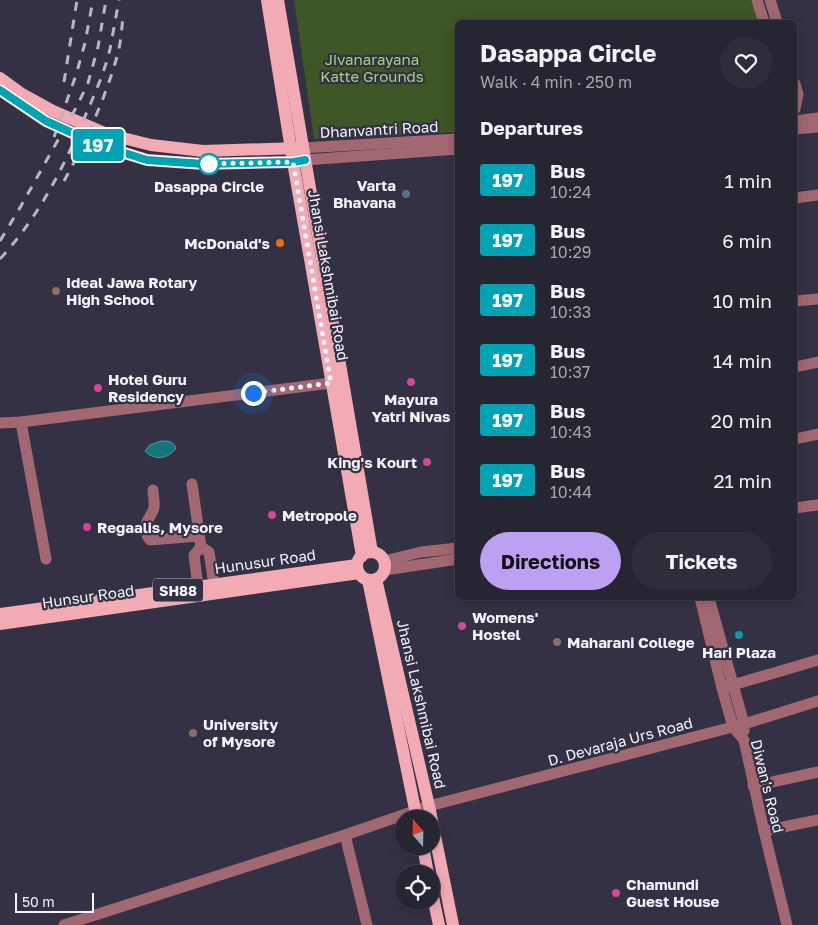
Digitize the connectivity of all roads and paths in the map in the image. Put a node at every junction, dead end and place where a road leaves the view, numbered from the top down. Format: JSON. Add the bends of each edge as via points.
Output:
{"nodes":[{"id":1,"x":267,"y":0,"type":"edge"},
{"id":2,"x":278,"y":0,"type":"edge"},
{"id":3,"x":757,"y":0,"type":"edge"},
{"id":4,"x":770,"y":0,"type":"edge"},
{"id":5,"x":763,"y":20,"type":"edge"},
{"id":6,"x":776,"y":20,"type":"edge"},
{"id":7,"x":0,"y":78,"type":"edge"},
{"id":8,"x":0,"y":90,"type":"edge"},
{"id":9,"x":818,"y":118,"type":"edge"},
{"id":10,"x":797,"y":121,"type":"edge"},
{"id":11,"x":818,"y":127,"type":"edge"},
{"id":12,"x":797,"y":129,"type":"edge"},
{"id":13,"x":455,"y":139,"type":"edge"},
{"id":14,"x":455,"y":149,"type":"edge"},
{"id":15,"x":298,"y":155,"type":"junction"},
{"id":16,"x":818,"y":195,"type":"edge"},
{"id":17,"x":797,"y":198,"type":"edge"},
{"id":18,"x":818,"y":299,"type":"edge"},
{"id":19,"x":797,"y":301,"type":"edge"},
{"id":20,"x":818,"y":362,"type":"edge"},
{"id":21,"x":797,"y":367,"type":"edge"},
{"id":22,"x":331,"y":383,"type":"junction"},
{"id":23,"x":21,"y":422,"type":"junction"},
{"id":24,"x":0,"y":423,"type":"edge"},
{"id":25,"x":818,"y":434,"type":"edge"},
{"id":26,"x":797,"y":439,"type":"edge"},
{"id":27,"x":192,"y":484,"type":"dead end"},
{"id":28,"x":153,"y":490,"type":"dead end"},
{"id":29,"x":818,"y":505,"type":"edge"},
{"id":30,"x":797,"y":508,"type":"edge"},
{"id":31,"x":200,"y":542,"type":"junction"},
{"id":32,"x":455,"y":548,"type":"edge"},
{"id":33,"x":46,"y":559,"type":"dead end"},
{"id":34,"x":455,"y":559,"type":"edge"},
{"id":35,"x":370,"y":567,"type":"junction"},
{"id":36,"x":214,"y":585,"type":"junction"},
{"id":37,"x":198,"y":587,"type":"junction"},
{"id":38,"x":701,"y":600,"type":"edge"},
{"id":39,"x":710,"y":600,"type":"edge"},
{"id":40,"x":0,"y":614,"type":"edge"},
{"id":41,"x":0,"y":624,"type":"edge"},
{"id":42,"x":818,"y":660,"type":"edge"},
{"id":43,"x":728,"y":686,"type":"junction"},
{"id":44,"x":818,"y":701,"type":"edge"},
{"id":45,"x":739,"y":725,"type":"junction"},
{"id":46,"x":818,"y":772,"type":"edge"},
{"id":47,"x":754,"y":786,"type":"junction"},
{"id":48,"x":429,"y":806,"type":"junction"},
{"id":49,"x":415,"y":810,"type":"edge"},
{"id":50,"x":423,"y":810,"type":"edge"},
{"id":51,"x":818,"y":820,"type":"edge"},
{"id":52,"x":395,"y":821,"type":"edge"},
{"id":53,"x":764,"y":832,"type":"junction"},
{"id":54,"x":346,"y":835,"type":"junction"},
{"id":55,"x":436,"y":910,"type":"edge"},
{"id":56,"x":64,"y":925,"type":"edge"},
{"id":57,"x":367,"y":925,"type":"edge"},
{"id":58,"x":439,"y":925,"type":"edge"},
{"id":59,"x":454,"y":925,"type":"edge"},
{"id":60,"x":787,"y":925,"type":"edge"}],
"edges":[{"from":1,"to":15,"type":"main road","name":"Jhansi Lakshmibai Road"},
{"from":2,"to":15,"type":"main road","name":"Jhansi Lakshmibai Road"},
{"from":3,"to":5,"type":"street"},
{"from":4,"to":6,"type":"street"},
{"from":7,"to":15,"type":"main road","via":[[53,111],[107,134],[152,145],[203,151]]},
{"from":8,"to":15,"type":"main road","via":[[46,121],[99,145],[147,160],[203,164]]},
{"from":9,"to":10,"type":"street"},
{"from":11,"to":12,"type":"street"},
{"from":13,"to":15,"type":"street","name":"Dhanvantri Road"},
{"from":14,"to":15,"type":"street","name":"Dhanvantri Road"},
{"from":15,"to":22,"type":"main road","name":"Jhansi Lakshmibai Road"},
{"from":15,"to":35,"type":"main road","name":"Jhansi Lakshmibai Road"},
{"from":16,"to":17,"type":"street"},
{"from":18,"to":19,"type":"street"},
{"from":20,"to":21,"type":"street"},
{"from":22,"to":23,"type":"street"},
{"from":22,"to":35,"type":"main road","name":"Jhansi Lakshmibai Road"},
{"from":23,"to":24,"type":"street"},
{"from":23,"to":33,"type":"street"},
{"from":25,"to":26,"type":"street"},
{"from":27,"to":31,"type":"street"},
{"from":28,"to":31,"type":"street","via":[[153,512],[146,529],[148,538]]},
{"from":29,"to":30,"type":"street"},
{"from":31,"to":36,"type":"street","via":[[209,552]]},
{"from":31,"to":37,"type":"street","via":[[194,555]]},
{"from":32,"to":35,"type":"street","via":[[421,552]]},
{"from":34,"to":35,"type":"street"},
{"from":35,"to":36,"type":"main road","name":"Hunusur Road","number":"SH88"},
{"from":35,"to":41,"type":"main road","name":"Hunsur Road"},
{"from":35,"to":48,"type":"main road","name":"Jhansi Lakshmibai Road"},
{"from":35,"to":49,"type":"main road","name":"Jhansi Lakshmibai Road"},
{"from":36,"to":37,"type":"main road","name":"Hunusur Road","number":"SH88"},
{"from":37,"to":40,"type":"main road","name":"Hunusur Road","number":"SH88"},
{"from":38,"to":43,"type":"street"},
{"from":39,"to":43,"type":"street"},
{"from":42,"to":43,"type":"street"},
{"from":43,"to":45,"type":"street","name":"Diwan's Road"},
{"from":44,"to":45,"type":"street","name":"D. Devaraja Urs Road"},
{"from":45,"to":47,"type":"street","name":"Diwan's Road"},
{"from":45,"to":48,"type":"street","name":"D. Devaraja Urs Road"},
{"from":46,"to":47,"type":"street"},
{"from":47,"to":53,"type":"street","name":"Diwan's Road"},
{"from":48,"to":50,"type":"street","name":"D. Devaraja Urs Road"},
{"from":48,"to":59,"type":"main road","name":"Jhansi Lakshmibai Road"},
{"from":51,"to":53,"type":"street"},
{"from":52,"to":54,"type":"street","name":"D. Devaraja Urs Road"},
{"from":53,"to":60,"type":"street","name":"Diwan's Road"},
{"from":54,"to":56,"type":"street","name":"D. Devaraja Urs Road"},
{"from":54,"to":57,"type":"street"},
{"from":55,"to":58,"type":"main road"}]}
